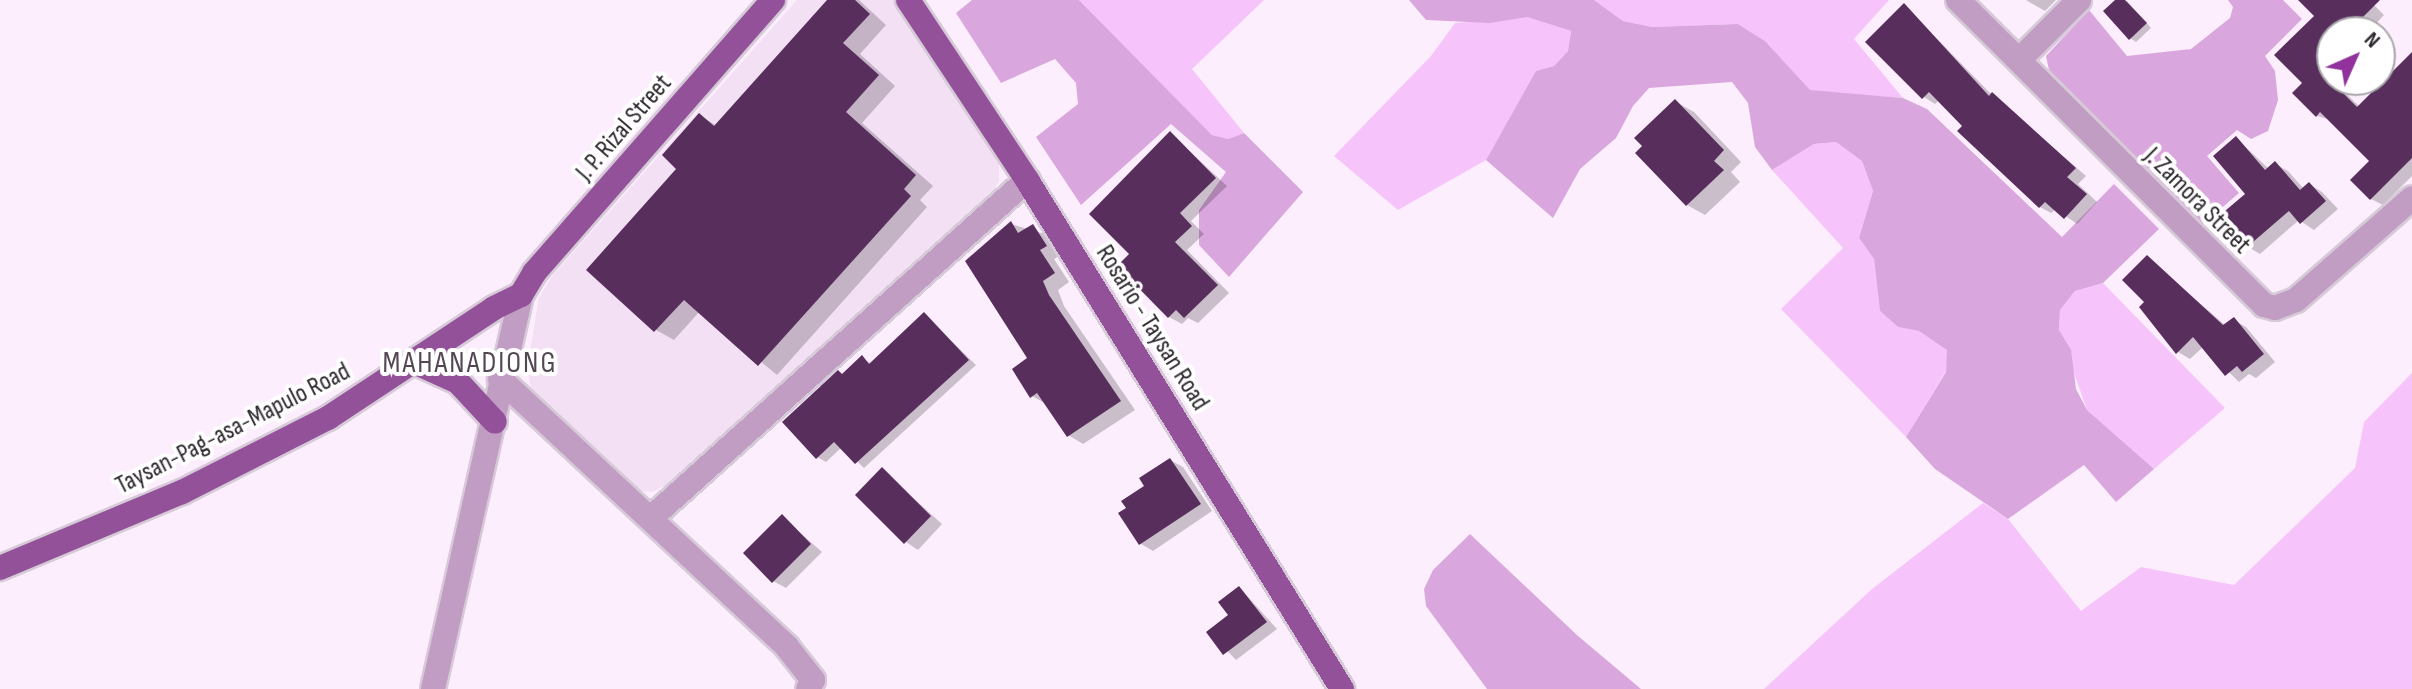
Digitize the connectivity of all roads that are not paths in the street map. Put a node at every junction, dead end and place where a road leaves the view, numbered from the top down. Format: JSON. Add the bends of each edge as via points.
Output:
{"nodes":[{"id":1,"x":773,"y":0,"type":"edge"},
{"id":2,"x":908,"y":0,"type":"edge"},
{"id":3,"x":1958,"y":0,"type":"edge"},
{"id":4,"x":2079,"y":0,"type":"edge"},
{"id":5,"x":2019,"y":60,"type":"junction"},
{"id":6,"x":1027,"y":180,"type":"junction"},
{"id":7,"x":2412,"y":198,"type":"edge"},
{"id":8,"x":521,"y":295,"type":"junction"},
{"id":9,"x":414,"y":362,"type":"junction"},
{"id":10,"x":500,"y":379,"type":"junction"},
{"id":11,"x":495,"y":422,"type":"junction"},
{"id":12,"x":651,"y":518,"type":"junction"},
{"id":13,"x":0,"y":568,"type":"edge"},
{"id":14,"x":433,"y":689,"type":"edge"},
{"id":15,"x":808,"y":689,"type":"edge"},
{"id":16,"x":1342,"y":689,"type":"edge"}],
"edges":[{"from":1,"to":8,"type":"main road","name":"J. P. Rizal Street","via":[[534,273]]},
{"from":2,"to":6,"type":"main road","name":"Rosario - Taysan Road"},
{"from":3,"to":5,"type":"street","name":"J. Zamora Street"},
{"from":4,"to":5,"type":"street"},
{"from":5,"to":7,"type":"street","name":"J. Zamora Street","via":[[2264,305],[2275,308],[2296,300]]},
{"from":6,"to":12,"type":"street"},
{"from":6,"to":16,"type":"main road","name":"Rosario - Taysan Road"},
{"from":8,"to":9,"type":"main road","name":"Taysan-Pag-asa-Mapulo Road"},
{"from":8,"to":10,"type":"street"},
{"from":9,"to":11,"type":"main road","via":[[458,382]]},
{"from":9,"to":13,"type":"main road","name":"Taysan-Pag-asa-Mapulo Road","via":[[328,418],[182,492]]},
{"from":10,"to":11,"type":"street"},
{"from":10,"to":12,"type":"street"},
{"from":11,"to":14,"type":"street"},
{"from":12,"to":15,"type":"street","via":[[787,647],[813,680]]}]}
